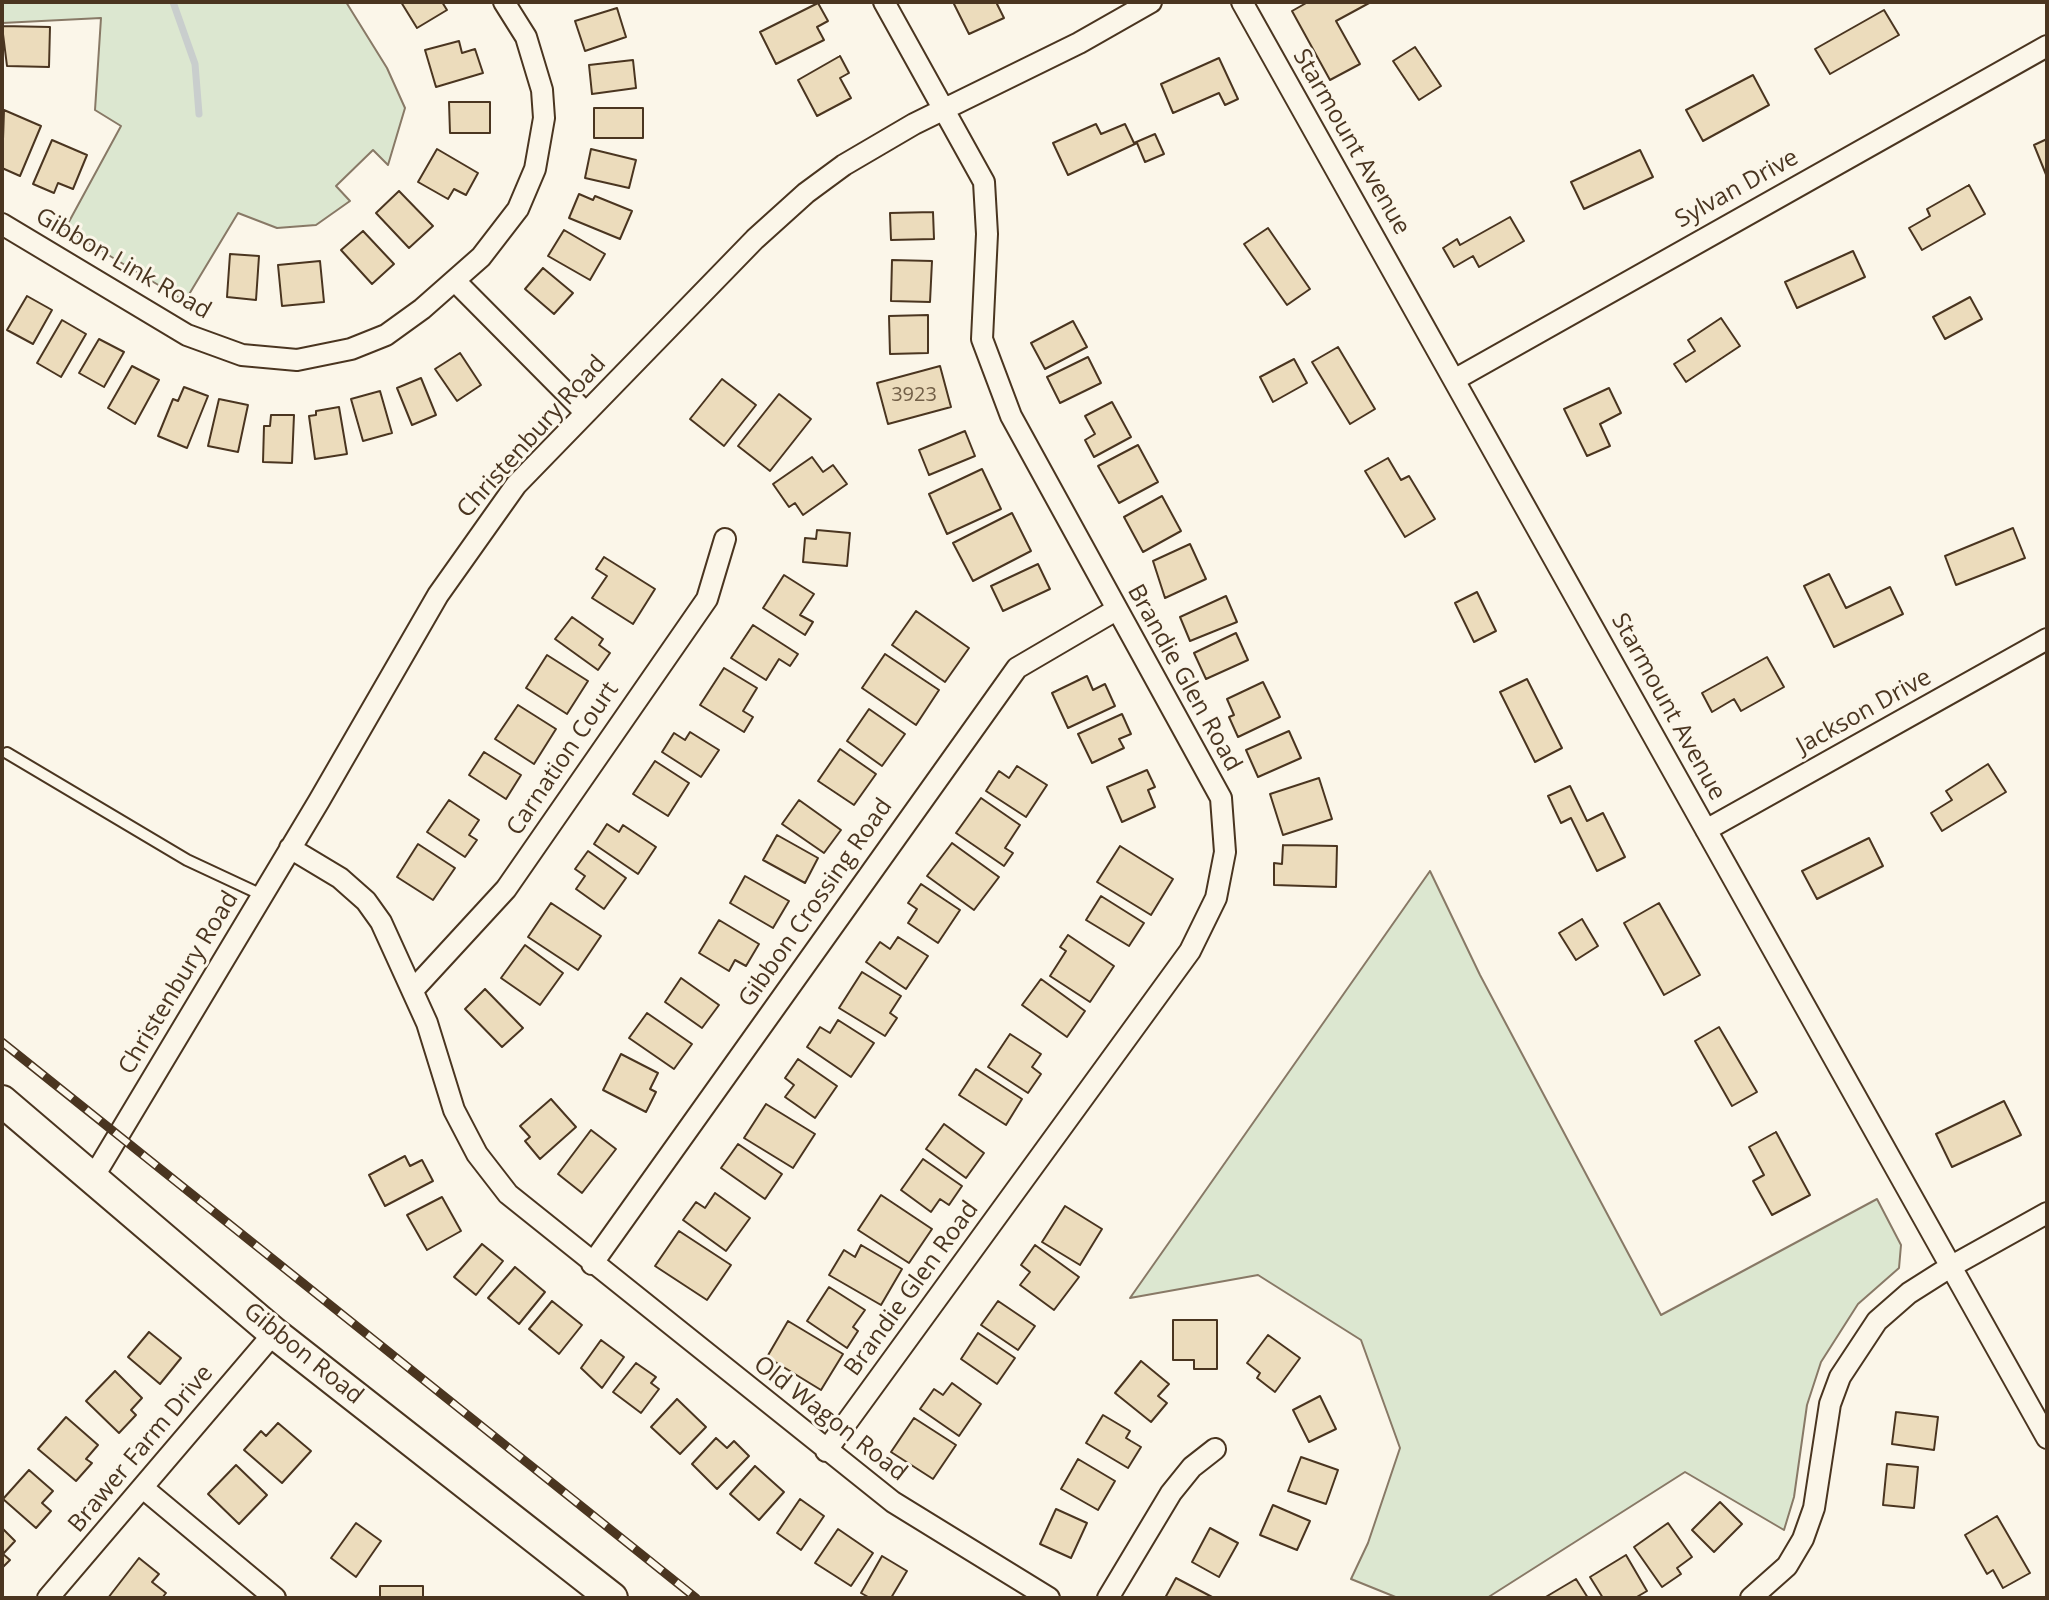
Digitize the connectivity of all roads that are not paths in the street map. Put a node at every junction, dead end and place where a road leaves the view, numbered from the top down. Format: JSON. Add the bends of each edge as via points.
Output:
{"nodes":[{"id":1,"x":504,"y":2,"type":"edge"},
{"id":2,"x":884,"y":2,"type":"edge"},
{"id":3,"x":1151,"y":2,"type":"edge"},
{"id":4,"x":1242,"y":2,"type":"edge"},
{"id":5,"x":2047,"y":46,"type":"edge"},
{"id":6,"x":946,"y":109,"type":"junction"},
{"id":7,"x":2,"y":224,"type":"edge"},
{"id":8,"x":455,"y":281,"type":"junction"},
{"id":9,"x":1454,"y":380,"type":"junction"},
{"id":10,"x":585,"y":412,"type":"junction"},
{"id":11,"x":725,"y":539,"type":"dead end"},
{"id":12,"x":1116,"y":610,"type":"junction"},
{"id":13,"x":2047,"y":639,"type":"edge"},
{"id":14,"x":7,"y":753,"type":"dead end"},
{"id":15,"x":1706,"y":830,"type":"junction"},
{"id":16,"x":290,"y":848,"type":"junction"},
{"id":17,"x":262,"y":895,"type":"junction"},
{"id":18,"x":413,"y":990,"type":"junction"},
{"id":19,"x":2,"y":1101,"type":"edge"},
{"id":20,"x":94,"y":1176,"type":"junction"},
{"id":21,"x":2047,"y":1213,"type":"edge"},
{"id":22,"x":592,"y":1264,"type":"junction"},
{"id":23,"x":1950,"y":1267,"type":"junction"},
{"id":24,"x":274,"y":1333,"type":"junction"},
{"id":25,"x":2047,"y":1438,"type":"edge"},
{"id":26,"x":1215,"y":1449,"type":"dead end"},
{"id":27,"x":826,"y":1451,"type":"junction"},
{"id":28,"x":143,"y":1488,"type":"junction"},
{"id":29,"x":48,"y":1598,"type":"edge"},
{"id":30,"x":275,"y":1598,"type":"edge"},
{"id":31,"x":612,"y":1598,"type":"edge"},
{"id":32,"x":1049,"y":1598,"type":"edge"},
{"id":33,"x":1108,"y":1598,"type":"edge"},
{"id":34,"x":1751,"y":1598,"type":"edge"}],
"edges":[{"from":1,"to":8,"type":"street","name":"Gibbon Link Road","via":[[526,37],[542,90],[542,131],[535,169],[518,209]]},
{"from":2,"to":6,"type":"street","name":"Brandie Glen Road"},
{"from":3,"to":6,"type":"street","name":"Christenbury Road"},
{"from":4,"to":9,"type":"street","name":"Starmount Avenue"},
{"from":5,"to":9,"type":"street","name":"Sylvan Drive"},
{"from":6,"to":10,"type":"street","name":"Christenbury Road","via":[[844,165],[806,193]]},
{"from":6,"to":12,"type":"street","name":"Brandie Glen Road","via":[[984,182],[982,339],[1011,416]]},
{"from":7,"to":8,"type":"street","name":"Gibbon Link Road","via":[[187,335],[242,355],[297,360],[351,349],[386,335]]},
{"from":8,"to":10,"type":"street"},
{"from":9,"to":15,"type":"street","name":"Starmount Avenue"},
{"from":10,"to":16,"type":"street","name":"Christenbury Road","via":[[516,485],[463,555]]},
{"from":11,"to":18,"type":"street","name":"Carnation Court","via":[[707,599],[506,889]]},
{"from":12,"to":22,"type":"street","name":"Gibbon Crossing Road","via":[[1017,668]]},
{"from":12,"to":27,"type":"street","name":"Brandie Glen Road","via":[[1221,798],[1225,852],[1216,898],[1190,951]]},
{"from":13,"to":15,"type":"street","name":"Jackson Drive"},
{"from":14,"to":17,"type":"lane","via":[[187,860]]},
{"from":15,"to":23,"type":"street","name":"Starmount Avenue"},
{"from":16,"to":17,"type":"street","name":"Christenbury Road"},
{"from":16,"to":18,"type":"street","name":"Old Wagon Road","via":[[366,901]]},
{"from":17,"to":20,"type":"street","name":"Christenbury Road"},
{"from":18,"to":22,"type":"street","name":"Old Wagon Road","via":[[454,1110],[477,1154],[508,1194]]},
{"from":19,"to":20,"type":"main road","name":"Gibbon Road"},
{"from":20,"to":24,"type":"main road","name":"Gibbon Road"},
{"from":21,"to":23,"type":"street"},
{"from":22,"to":27,"type":"street","name":"Old Wagon Road"},
{"from":23,"to":25,"type":"street","name":"Starmount Avenue"},
{"from":23,"to":34,"type":"street","via":[[1909,1293],[1855,1349],[1830,1404],[1814,1508],[1803,1539],[1787,1566]]},
{"from":24,"to":28,"type":"street","name":"Brawer Farm Drive"},
{"from":24,"to":31,"type":"main road","name":"Gibbon Road"},
{"from":26,"to":33,"type":"street","via":[[1171,1493]]},
{"from":27,"to":32,"type":"street","name":"Old Wagon Road","via":[[893,1502]]},
{"from":28,"to":29,"type":"street","name":"Brawer Farm Drive"},
{"from":28,"to":30,"type":"street"}]}
